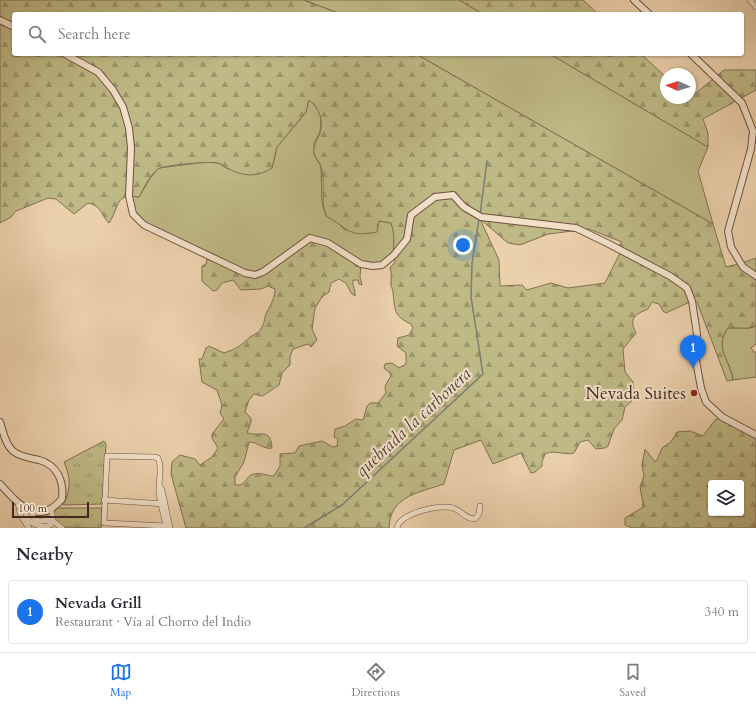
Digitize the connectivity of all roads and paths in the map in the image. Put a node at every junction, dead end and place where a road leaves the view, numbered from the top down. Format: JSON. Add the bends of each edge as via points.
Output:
{"nodes":[{"id":1,"x":634,"y":0,"type":"edge"},
{"id":2,"x":750,"y":0,"type":"edge"},
{"id":3,"x":756,"y":8,"type":"edge"},
{"id":4,"x":647,"y":12,"type":"edge"},
{"id":5,"x":0,"y":20,"type":"edge"},
{"id":6,"x":12,"y":26,"type":"edge"},
{"id":7,"x":69,"y":56,"type":"edge"},
{"id":8,"x":693,"y":56,"type":"edge"},
{"id":9,"x":756,"y":276,"type":"edge"},
{"id":10,"x":0,"y":422,"type":"edge"},
{"id":11,"x":756,"y":435,"type":"edge"},
{"id":12,"x":0,"y":484,"type":"edge"},
{"id":13,"x":104,"y":500,"type":"junction"},
{"id":14,"x":18,"y":503,"type":"junction"},
{"id":15,"x":164,"y":504,"type":"junction"},
{"id":16,"x":480,"y":506,"type":"dead end"},
{"id":17,"x":25,"y":508,"type":"junction"},
{"id":18,"x":51,"y":510,"type":"junction"},
{"id":19,"x":32,"y":511,"type":"junction"},
{"id":20,"x":53,"y":520,"type":"junction"},
{"id":21,"x":50,"y":527,"type":"edge"},
{"id":22,"x":168,"y":527,"type":"edge"},
{"id":23,"x":29,"y":528,"type":"edge"},
{"id":24,"x":62,"y":528,"type":"edge"},
{"id":25,"x":397,"y":528,"type":"edge"}],
"edges":[{"from":1,"to":4,"type":"street"},
{"from":2,"to":3,"type":"street"},
{"from":5,"to":6,"type":"street"},
{"from":7,"to":11,"type":"street","via":[[98,72],[123,107],[131,148],[128,196],[133,214],[144,225],[245,273],[255,275],[310,238],[328,243],[362,264],[382,265],[407,239],[411,214],[435,197],[453,195],[464,207],[481,217],[576,228],[670,276],[687,288],[692,300],[697,334],[695,355],[706,402],[722,417]]},
{"from":8,"to":9,"type":"street","via":[[742,103],[753,132],[751,149],[728,231],[731,247],[743,267]]},
{"from":10,"to":18,"type":"street","via":[[7,443],[13,451],[46,463],[60,476],[63,482],[62,499]]},
{"from":12,"to":14,"type":"street"},
{"from":13,"to":15,"type":"street"},
{"from":13,"to":15,"type":"street","via":[[106,458],[109,455],[158,458]]},
{"from":13,"to":22,"type":"street","via":[[105,523]]},
{"from":14,"to":17,"type":"street"},
{"from":14,"to":23,"type":"street","via":[[21,516]]},
{"from":15,"to":22,"type":"street"},
{"from":16,"to":25,"type":"street","via":[[475,519],[468,519],[452,508],[428,508],[406,517],[400,521]]},
{"from":17,"to":19,"type":"street"},
{"from":17,"to":21,"type":"street","via":[[27,518],[34,525]]},
{"from":18,"to":19,"type":"street","via":[[44,513]]},
{"from":18,"to":20,"type":"street"},
{"from":19,"to":20,"type":"street","via":[[32,516],[38,521]]},
{"from":20,"to":21,"type":"street"},
{"from":20,"to":24,"type":"street"}]}
